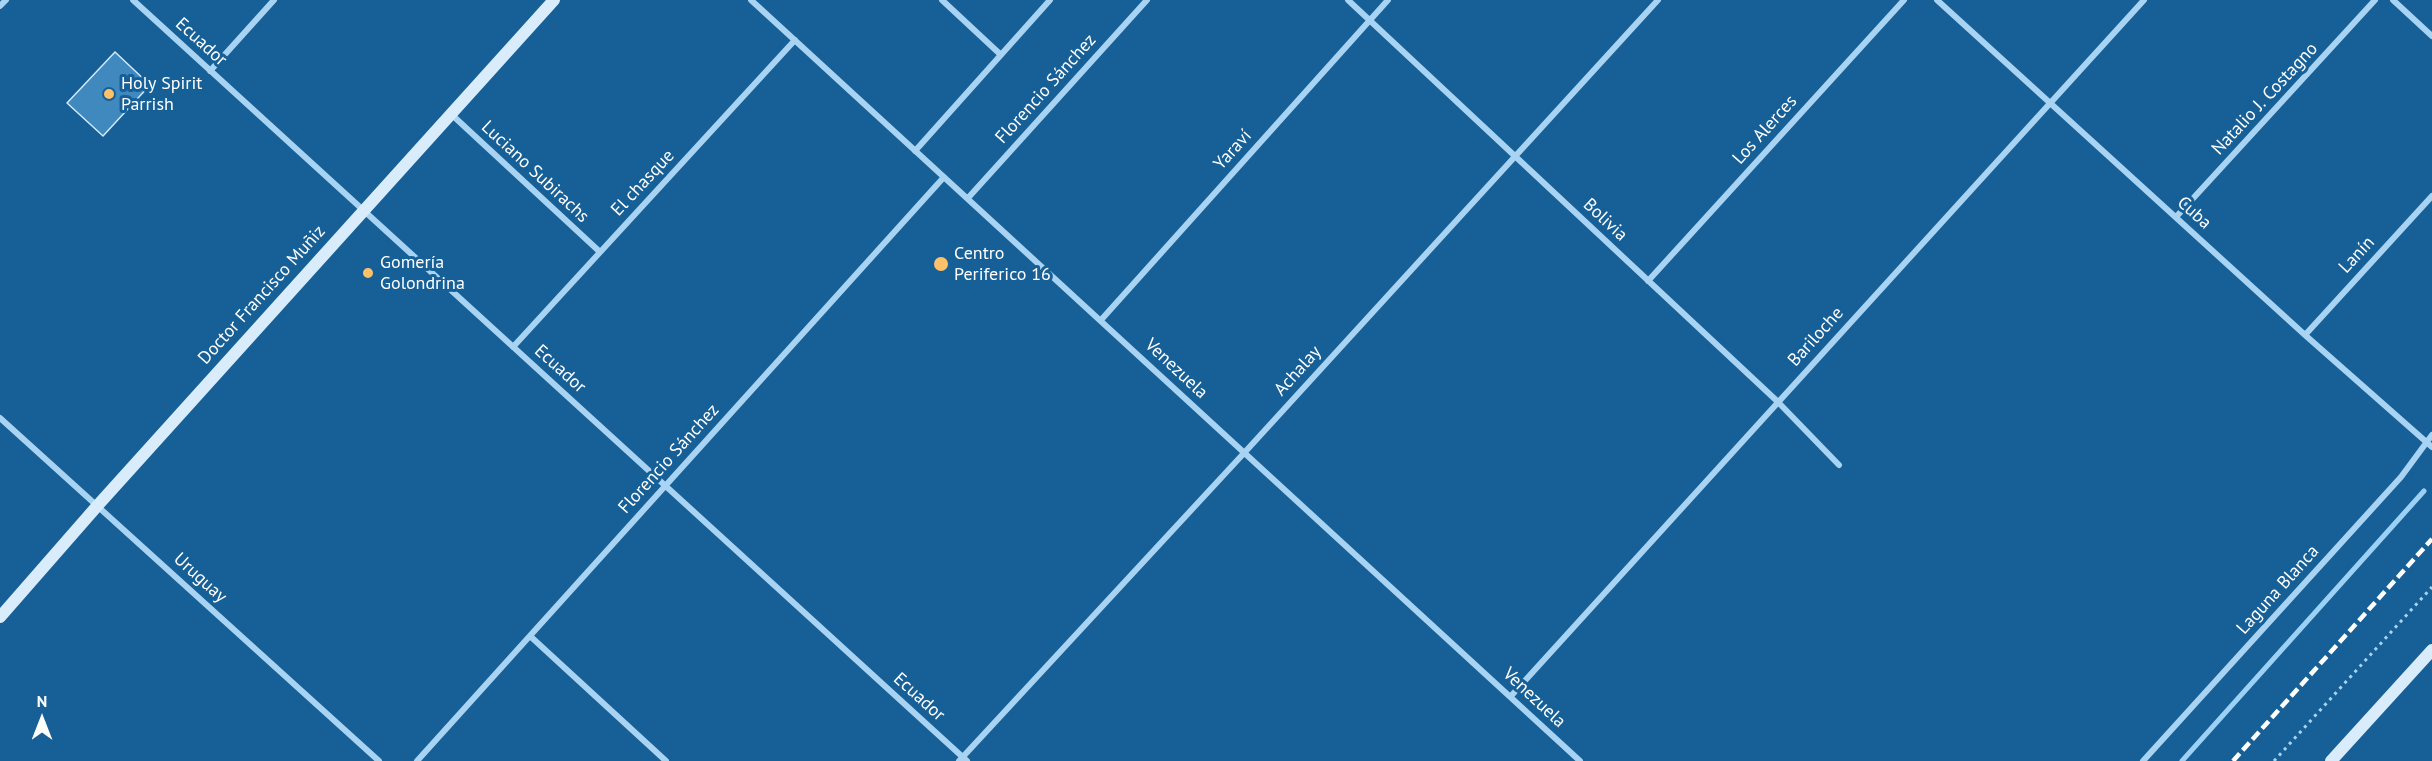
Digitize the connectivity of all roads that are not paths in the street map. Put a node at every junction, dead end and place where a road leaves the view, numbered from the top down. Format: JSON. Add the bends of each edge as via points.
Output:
{"nodes":[{"id":1,"x":6,"y":0,"type":"edge"},
{"id":2,"x":133,"y":0,"type":"edge"},
{"id":3,"x":274,"y":0,"type":"edge"},
{"id":4,"x":554,"y":0,"type":"edge"},
{"id":5,"x":751,"y":0,"type":"edge"},
{"id":6,"x":942,"y":0,"type":"edge"},
{"id":7,"x":1050,"y":0,"type":"edge"},
{"id":8,"x":1147,"y":0,"type":"edge"},
{"id":9,"x":1348,"y":0,"type":"edge"},
{"id":10,"x":1388,"y":0,"type":"edge"},
{"id":11,"x":1658,"y":0,"type":"edge"},
{"id":12,"x":1904,"y":0,"type":"edge"},
{"id":13,"x":1937,"y":0,"type":"edge"},
{"id":14,"x":2144,"y":0,"type":"edge"},
{"id":15,"x":2375,"y":0,"type":"edge"},
{"id":16,"x":2393,"y":0,"type":"edge"},
{"id":17,"x":0,"y":6,"type":"edge"},
{"id":18,"x":1370,"y":20,"type":"junction"},
{"id":19,"x":2432,"y":36,"type":"edge"},
{"id":20,"x":795,"y":40,"type":"junction"},
{"id":21,"x":1001,"y":55,"type":"junction"},
{"id":22,"x":210,"y":71,"type":"junction"},
{"id":23,"x":2050,"y":103,"type":"junction"},
{"id":24,"x":450,"y":114,"type":"junction"},
{"id":25,"x":915,"y":151,"type":"junction"},
{"id":26,"x":1515,"y":156,"type":"junction"},
{"id":27,"x":944,"y":177,"type":"junction"},
{"id":28,"x":2432,"y":196,"type":"edge"},
{"id":29,"x":968,"y":198,"type":"junction"},
{"id":30,"x":363,"y":210,"type":"junction"},
{"id":31,"x":2176,"y":218,"type":"junction"},
{"id":32,"x":600,"y":252,"type":"junction"},
{"id":33,"x":1648,"y":281,"type":"junction"},
{"id":34,"x":1101,"y":320,"type":"junction"},
{"id":35,"x":2305,"y":335,"type":"junction"},
{"id":36,"x":513,"y":347,"type":"junction"},
{"id":37,"x":1777,"y":401,"type":"junction"},
{"id":38,"x":0,"y":418,"type":"edge"},
{"id":39,"x":2432,"y":435,"type":"edge"},
{"id":40,"x":2426,"y":441,"type":"junction"},
{"id":41,"x":2432,"y":447,"type":"edge"},
{"id":42,"x":1245,"y":452,"type":"junction"},
{"id":43,"x":1839,"y":465,"type":"dead end"},
{"id":44,"x":665,"y":486,"type":"junction"},
{"id":45,"x":98,"y":505,"type":"junction"},
{"id":46,"x":0,"y":617,"type":"edge"},
{"id":47,"x":530,"y":636,"type":"junction"},
{"id":48,"x":2432,"y":650,"type":"edge"},
{"id":49,"x":1511,"y":696,"type":"junction"},
{"id":50,"x":963,"y":760,"type":"edge"},
{"id":51,"x":379,"y":761,"type":"edge"},
{"id":52,"x":417,"y":761,"type":"edge"},
{"id":53,"x":666,"y":761,"type":"edge"},
{"id":54,"x":1580,"y":761,"type":"edge"},
{"id":55,"x":2142,"y":761,"type":"edge"},
{"id":56,"x":2331,"y":761,"type":"edge"}],
"edges":[{"from":1,"to":17,"type":"street"},
{"from":2,"to":22,"type":"street","name":"Ecuador"},
{"from":3,"to":22,"type":"street"},
{"from":4,"to":24,"type":"main road","name":"Doctor Francisco Muñiz"},
{"from":5,"to":20,"type":"street","name":"Venezuela"},
{"from":6,"to":21,"type":"street"},
{"from":7,"to":21,"type":"street"},
{"from":8,"to":29,"type":"street","name":"Florencio Sánchez"},
{"from":9,"to":18,"type":"street","name":"Bolivia"},
{"from":10,"to":18,"type":"street","name":"Yaraví"},
{"from":11,"to":26,"type":"street","name":"Achalay"},
{"from":12,"to":33,"type":"street","name":"Los Alerces"},
{"from":13,"to":23,"type":"street","name":"Cuba"},
{"from":14,"to":23,"type":"street","name":"Bariloche"},
{"from":15,"to":31,"type":"street","name":"Natalio J. Costagno"},
{"from":16,"to":19,"type":"street"},
{"from":18,"to":26,"type":"street","name":"Bolivia"},
{"from":18,"to":34,"type":"street","name":"Yaraví"},
{"from":20,"to":25,"type":"street","name":"Venezuela"},
{"from":20,"to":32,"type":"street","name":"El chasque"},
{"from":21,"to":25,"type":"street"},
{"from":22,"to":30,"type":"street","name":"Ecuador"},
{"from":23,"to":31,"type":"street","name":"Cuba"},
{"from":23,"to":37,"type":"street","name":"Bariloche"},
{"from":24,"to":30,"type":"main road","name":"Doctor Francisco Muñiz"},
{"from":24,"to":32,"type":"street","name":"Luciano Subirachs"},
{"from":25,"to":27,"type":"street","name":"Venezuela"},
{"from":26,"to":33,"type":"street","name":"Bolivia"},
{"from":26,"to":42,"type":"street","name":"Achalay"},
{"from":27,"to":29,"type":"street","name":"Venezuela"},
{"from":27,"to":44,"type":"street","name":"Florencio Sánchez"},
{"from":28,"to":35,"type":"street","name":"Lanín"},
{"from":29,"to":34,"type":"street","name":"Venezuela"},
{"from":30,"to":36,"type":"street","name":"Ecuador"},
{"from":30,"to":45,"type":"main road","name":"Doctor Francisco Muñiz"},
{"from":31,"to":35,"type":"street","name":"Cuba"},
{"from":32,"to":36,"type":"street","name":"El chasque"},
{"from":33,"to":37,"type":"street","name":"Bolivia"},
{"from":34,"to":42,"type":"street","name":"Venezuela"},
{"from":35,"to":40,"type":"street","name":"Cuba"},
{"from":36,"to":44,"type":"street","name":"Ecuador"},
{"from":37,"to":43,"type":"street","name":"Bolivia"},
{"from":37,"to":49,"type":"street","name":"Bariloche"},
{"from":38,"to":45,"type":"street","name":"Uruguay"},
{"from":39,"to":40,"type":"street","name":"Laguna Blanca"},
{"from":40,"to":41,"type":"street","name":"Cuba"},
{"from":40,"to":55,"type":"street","name":"Laguna Blanca","via":[[2401,477]]},
{"from":42,"to":49,"type":"street","name":"Venezuela"},
{"from":42,"to":50,"type":"street","name":"Achalay"},
{"from":44,"to":47,"type":"street","name":"Florencio Sánchez"},
{"from":44,"to":50,"type":"street","name":"Ecuador"},
{"from":45,"to":46,"type":"main road","name":"Doctor Francisco Muñiz"},
{"from":45,"to":51,"type":"street","name":"Uruguay"},
{"from":47,"to":52,"type":"street","name":"Florencio Sánchez"},
{"from":47,"to":53,"type":"street"},
{"from":48,"to":56,"type":"main road"},
{"from":49,"to":54,"type":"street","name":"Venezuela"}]}
